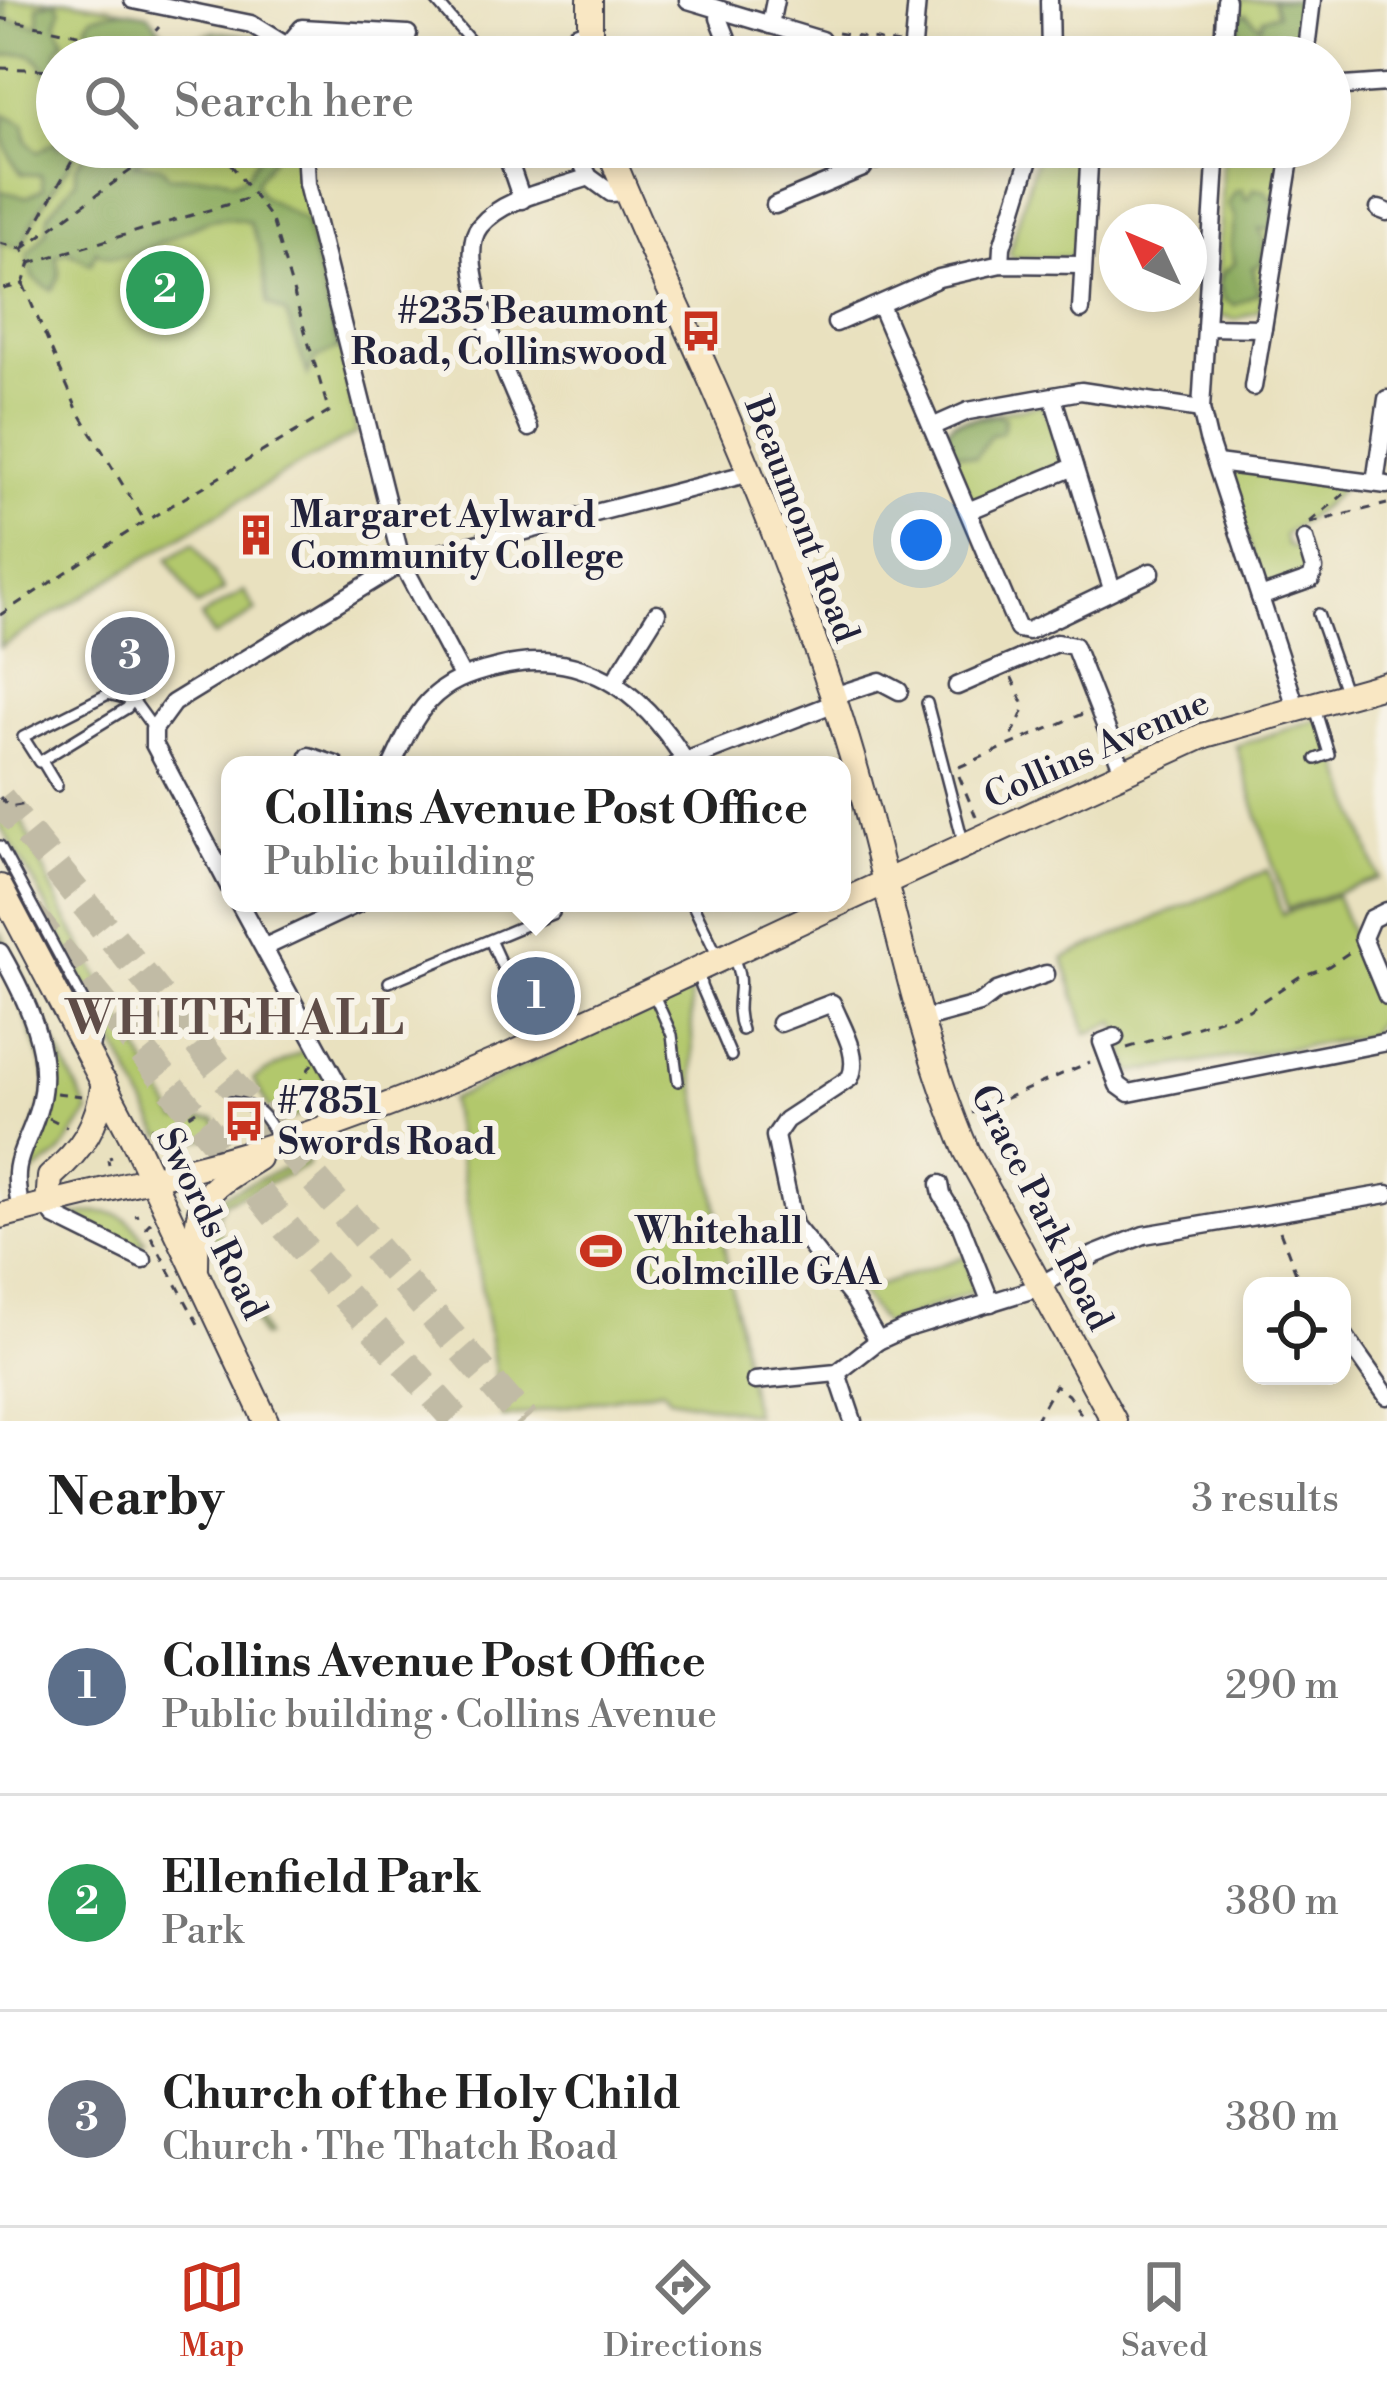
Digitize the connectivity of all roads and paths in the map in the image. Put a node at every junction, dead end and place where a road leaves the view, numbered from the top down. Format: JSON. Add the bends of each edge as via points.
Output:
{"nodes":[{"id":1,"x":134,"y":0,"type":"edge"},
{"id":2,"x":590,"y":0,"type":"edge"},
{"id":3,"x":688,"y":0,"type":"edge"},
{"id":4,"x":775,"y":0,"type":"edge"},
{"id":5,"x":917,"y":0,"type":"edge"},
{"id":6,"x":1048,"y":0,"type":"edge"},
{"id":7,"x":1226,"y":0,"type":"edge"},
{"id":8,"x":1312,"y":0,"type":"edge"},
{"id":9,"x":436,"y":1,"type":"edge"},
{"id":10,"x":721,"y":10,"type":"junction"},
{"id":11,"x":0,"y":18,"type":"edge"},
{"id":12,"x":159,"y":27,"type":"dead end"},
{"id":13,"x":589,"y":30,"type":"junction"},
{"id":14,"x":824,"y":30,"type":"dead end"},
{"id":15,"x":773,"y":32,"type":"junction"},
{"id":16,"x":408,"y":34,"type":"dead end"},
{"id":17,"x":88,"y":36,"type":"edge"},
{"id":18,"x":151,"y":36,"type":"edge"},
{"id":19,"x":268,"y":36,"type":"edge"},
{"id":20,"x":298,"y":36,"type":"edge"},
{"id":21,"x":466,"y":36,"type":"edge"},
{"id":22,"x":576,"y":36,"type":"edge"},
{"id":23,"x":589,"y":36,"type":"edge"},
{"id":24,"x":726,"y":36,"type":"edge"},
{"id":25,"x":768,"y":36,"type":"edge"},
{"id":26,"x":796,"y":36,"type":"edge"},
{"id":27,"x":848,"y":36,"type":"edge"},
{"id":28,"x":910,"y":36,"type":"edge"},
{"id":29,"x":1049,"y":36,"type":"edge"},
{"id":30,"x":1223,"y":36,"type":"edge"},
{"id":31,"x":1308,"y":36,"type":"edge"},
{"id":32,"x":0,"y":68,"type":"edge"},
{"id":33,"x":36,"y":69,"type":"edge"},
{"id":34,"x":1387,"y":83,"type":"edge"},
{"id":35,"x":1351,"y":86,"type":"edge"},
{"id":36,"x":68,"y":168,"type":"edge"},
{"id":37,"x":134,"y":168,"type":"edge"},
{"id":38,"x":234,"y":168,"type":"edge"},
{"id":39,"x":307,"y":168,"type":"edge"},
{"id":40,"x":511,"y":168,"type":"edge"},
{"id":41,"x":584,"y":168,"type":"edge"},
{"id":42,"x":616,"y":168,"type":"edge"},
{"id":43,"x":862,"y":168,"type":"edge"},
{"id":44,"x":1026,"y":168,"type":"edge"},
{"id":45,"x":1089,"y":168,"type":"edge"},
{"id":46,"x":1216,"y":168,"type":"edge"},
{"id":47,"x":1289,"y":168,"type":"edge"},
{"id":48,"x":589,"y":177,"type":"junction"},
{"id":49,"x":626,"y":192,"type":"junction"},
{"id":50,"x":257,"y":197,"type":"junction"},
{"id":51,"x":522,"y":200,"type":"junction"},
{"id":52,"x":775,"y":205,"type":"dead end"},
{"id":53,"x":0,"y":243,"type":"edge"},
{"id":54,"x":22,"y":249,"type":"junction"},
{"id":55,"x":29,"y":263,"type":"junction"},
{"id":56,"x":1001,"y":264,"type":"junction"},
{"id":57,"x":1082,"y":265,"type":"junction"},
{"id":58,"x":22,"y":284,"type":"junction"},
{"id":59,"x":0,"y":290,"type":"edge"},
{"id":60,"x":880,"y":305,"type":"junction"},
{"id":61,"x":1081,"y":310,"type":"dead end"},
{"id":62,"x":836,"y":322,"type":"dead end"},
{"id":63,"x":1206,"y":326,"type":"junction"},
{"id":64,"x":1262,"y":328,"type":"junction"},
{"id":65,"x":1253,"y":387,"type":"dead end"},
{"id":66,"x":1053,"y":398,"type":"junction"},
{"id":67,"x":1387,"y":398,"type":"edge"},
{"id":68,"x":1202,"y":409,"type":"junction"},
{"id":69,"x":932,"y":427,"type":"junction"},
{"id":70,"x":530,"y":428,"type":"dead end"},
{"id":71,"x":1217,"y":463,"type":"junction"},
{"id":72,"x":1074,"y":467,"type":"junction"},
{"id":73,"x":750,"y":473,"type":"junction"},
{"id":74,"x":1374,"y":483,"type":"edge"},
{"id":75,"x":1387,"y":504,"type":"edge"},
{"id":76,"x":968,"y":511,"type":"junction"},
{"id":77,"x":144,"y":522,"type":"junction"},
{"id":78,"x":1305,"y":539,"type":"dead end"},
{"id":79,"x":402,"y":563,"type":"junction"},
{"id":80,"x":1151,"y":572,"type":"dead end"},
{"id":81,"x":1112,"y":589,"type":"junction"},
{"id":82,"x":1260,"y":598,"type":"junction"},
{"id":83,"x":657,"y":613,"type":"dead end"},
{"id":84,"x":1318,"y":614,"type":"dead end"},
{"id":85,"x":0,"y":615,"type":"edge"},
{"id":86,"x":462,"y":676,"type":"junction"},
{"id":87,"x":1012,"y":676,"type":"dead end"},
{"id":88,"x":614,"y":682,"type":"junction"},
{"id":89,"x":1387,"y":684,"type":"edge"},
{"id":90,"x":957,"y":686,"type":"dead end"},
{"id":91,"x":898,"y":691,"type":"dead end"},
{"id":92,"x":1346,"y":694,"type":"junction"},
{"id":93,"x":834,"y":699,"type":"junction"},
{"id":94,"x":133,"y":700,"type":"junction"},
{"id":95,"x":927,"y":703,"type":"dead end"},
{"id":96,"x":1305,"y":705,"type":"junction"},
{"id":97,"x":1089,"y":711,"type":"dead end"},
{"id":98,"x":154,"y":728,"type":"junction"},
{"id":99,"x":1013,"y":744,"type":"junction"},
{"id":100,"x":396,"y":756,"type":"edge"},
{"id":101,"x":675,"y":756,"type":"edge"},
{"id":102,"x":696,"y":756,"type":"edge"},
{"id":103,"x":851,"y":756,"type":"edge"},
{"id":104,"x":851,"y":757,"type":"edge"},
{"id":105,"x":1316,"y":759,"type":"dead end"},
{"id":106,"x":42,"y":761,"type":"junction"},
{"id":107,"x":1123,"y":772,"type":"junction"},
{"id":108,"x":57,"y":786,"type":"dead end"},
{"id":109,"x":0,"y":797,"type":"edge"},
{"id":110,"x":27,"y":804,"type":"dead end"},
{"id":111,"x":974,"y":840,"type":"junction"},
{"id":112,"x":0,"y":846,"type":"edge"},
{"id":113,"x":221,"y":872,"type":"edge"},
{"id":114,"x":887,"y":881,"type":"junction"},
{"id":115,"x":0,"y":886,"type":"edge"},
{"id":116,"x":851,"y":898,"type":"edge"},
{"id":117,"x":1387,"y":911,"type":"edge"},
{"id":118,"x":244,"y":912,"type":"edge"},
{"id":119,"x":340,"y":912,"type":"edge"},
{"id":120,"x":696,"y":912,"type":"edge"},
{"id":121,"x":821,"y":912,"type":"edge"},
{"id":122,"x":554,"y":913,"type":"dead end"},
{"id":123,"x":490,"y":940,"type":"junction"},
{"id":124,"x":1366,"y":946,"type":"junction"},
{"id":125,"x":265,"y":947,"type":"junction"},
{"id":126,"x":0,"y":952,"type":"edge"},
{"id":127,"x":716,"y":960,"type":"junction"},
{"id":128,"x":1046,"y":974,"type":"dead end"},
{"id":129,"x":389,"y":982,"type":"dead end"},
{"id":130,"x":652,"y":990,"type":"junction"},
{"id":131,"x":1387,"y":996,"type":"edge"},
{"id":132,"x":921,"y":1020,"type":"junction"},
{"id":133,"x":780,"y":1023,"type":"dead end"},
{"id":134,"x":742,"y":1030,"type":"dead end"},
{"id":135,"x":1115,"y":1037,"type":"dead end"},
{"id":136,"x":1387,"y":1042,"type":"edge"},
{"id":137,"x":538,"y":1043,"type":"junction"},
{"id":138,"x":1106,"y":1055,"type":"junction"},
{"id":139,"x":731,"y":1056,"type":"dead end"},
{"id":140,"x":91,"y":1057,"type":"junction"},
{"id":141,"x":318,"y":1059,"type":"dead end"},
{"id":142,"x":678,"y":1081,"type":"dead end"},
{"id":143,"x":94,"y":1089,"type":"junction"},
{"id":144,"x":42,"y":1092,"type":"junction"},
{"id":145,"x":232,"y":1102,"type":"dead end"},
{"id":146,"x":196,"y":1111,"type":"dead end"},
{"id":147,"x":36,"y":1114,"type":"junction"},
{"id":148,"x":356,"y":1117,"type":"junction"},
{"id":149,"x":954,"y":1121,"type":"junction"},
{"id":150,"x":71,"y":1130,"type":"dead end"},
{"id":151,"x":276,"y":1132,"type":"junction"},
{"id":152,"x":164,"y":1140,"type":"dead end"},
{"id":153,"x":151,"y":1178,"type":"junction"},
{"id":154,"x":940,"y":1184,"type":"dead end"},
{"id":155,"x":1387,"y":1194,"type":"edge"},
{"id":156,"x":48,"y":1204,"type":"junction"},
{"id":157,"x":11,"y":1213,"type":"edge"},
{"id":158,"x":1277,"y":1223,"type":"dead end"},
{"id":159,"x":143,"y":1259,"type":"dead end"},
{"id":160,"x":196,"y":1272,"type":"junction"},
{"id":161,"x":1298,"y":1277,"type":"edge"},
{"id":162,"x":1042,"y":1286,"type":"junction"},
{"id":163,"x":991,"y":1303,"type":"junction"},
{"id":164,"x":878,"y":1341,"type":"junction"},
{"id":165,"x":1351,"y":1345,"type":"edge"},
{"id":166,"x":837,"y":1373,"type":"junction"},
{"id":167,"x":755,"y":1381,"type":"dead end"},
{"id":168,"x":1387,"y":1396,"type":"edge"},
{"id":169,"x":266,"y":1421,"type":"edge"},
{"id":170,"x":854,"y":1421,"type":"edge"},
{"id":171,"x":1036,"y":1421,"type":"edge"},
{"id":172,"x":1087,"y":1421,"type":"edge"},
{"id":173,"x":1114,"y":1421,"type":"edge"}],
"edges":[{"from":1,"to":19,"type":"street","via":[[251,24]]},
{"from":2,"to":13,"type":"main road"},
{"from":3,"to":10,"type":"street"},
{"from":4,"to":15,"type":"street"},
{"from":5,"to":28,"type":"street"},
{"from":6,"to":29,"type":"street"},
{"from":7,"to":30,"type":"street"},
{"from":8,"to":31,"type":"street"},
{"from":9,"to":21,"type":"lane"},
{"from":10,"to":15,"type":"street"},
{"from":10,"to":24,"type":"street"},
{"from":11,"to":17,"type":"path"},
{"from":12,"to":18,"type":"path"},
{"from":13,"to":22,"type":"street"},
{"from":13,"to":23,"type":"main road"},
{"from":14,"to":27,"type":"path"},
{"from":15,"to":25,"type":"path"},
{"from":15,"to":26,"type":"street"},
{"from":16,"to":20,"type":"street","via":[[302,28]]},
{"from":32,"to":33,"type":"path"},
{"from":34,"to":35,"type":"street"},
{"from":36,"to":54,"type":"path"},
{"from":37,"to":54,"type":"path"},
{"from":38,"to":50,"type":"path"},
{"from":39,"to":79,"type":"street"},
{"from":40,"to":51,"type":"street"},
{"from":41,"to":48,"type":"street"},
{"from":42,"to":49,"type":"main road","name":"Beaumont Road"},
{"from":43,"to":52,"type":"street"},
{"from":44,"to":56,"type":"street"},
{"from":45,"to":57,"type":"street"},
{"from":46,"to":63,"type":"street"},
{"from":47,"to":64,"type":"street"},
{"from":48,"to":49,"type":"street","via":[[611,193]]},
{"from":48,"to":51,"type":"street"},
{"from":49,"to":73,"type":"main road","name":"Beaumont Road"},
{"from":50,"to":55,"type":"path"},
{"from":50,"to":77,"type":"path","via":[[272,220],[329,412]]},
{"from":51,"to":70,"type":"street","via":[[477,229],[472,248],[489,333]]},
{"from":53,"to":54,"type":"path"},
{"from":54,"to":55,"type":"path"},
{"from":55,"to":58,"type":"path"},
{"from":56,"to":57,"type":"street"},
{"from":56,"to":60,"type":"street","via":[[939,278]]},
{"from":57,"to":61,"type":"street"},
{"from":58,"to":59,"type":"path"},
{"from":58,"to":77,"type":"path","via":[[76,409]]},
{"from":60,"to":62,"type":"street"},
{"from":60,"to":69,"type":"street"},
{"from":63,"to":64,"type":"street"},
{"from":63,"to":68,"type":"street"},
{"from":64,"to":65,"type":"street"},
{"from":66,"to":68,"type":"street","via":[[1081,391]]},
{"from":66,"to":69,"type":"street","via":[[968,411]]},
{"from":66,"to":72,"type":"street"},
{"from":67,"to":74,"type":"street"},
{"from":68,"to":71,"type":"street"},
{"from":69,"to":76,"type":"street"},
{"from":71,"to":74,"type":"street"},
{"from":71,"to":82,"type":"street"},
{"from":72,"to":76,"type":"street"},
{"from":72,"to":81,"type":"street"},
{"from":73,"to":79,"type":"street"},
{"from":73,"to":93,"type":"main road","name":"Beaumont Road"},
{"from":74,"to":75,"type":"path","via":[[1309,524]]},
{"from":76,"to":81,"type":"street","via":[[1018,629]]},
{"from":77,"to":85,"type":"path"},
{"from":78,"to":82,"type":"street","via":[[1311,579]]},
{"from":79,"to":86,"type":"street"},
{"from":79,"to":98,"type":"street","via":[[173,703]]},
{"from":80,"to":81,"type":"street"},
{"from":82,"to":96,"type":"street"},
{"from":83,"to":88,"type":"street"},
{"from":84,"to":92,"type":"lane"},
{"from":86,"to":88,"type":"street","via":[[515,662],[550,663]]},
{"from":86,"to":100,"type":"street","via":[[429,701]]},
{"from":87,"to":99,"type":"path","via":[[1024,707]]},
{"from":88,"to":101,"type":"street","via":[[651,711]]},
{"from":89,"to":92,"type":"main road","name":"Collins Avenue"},
{"from":90,"to":107,"type":"street","via":[[1056,643],[1074,646]]},
{"from":91,"to":93,"type":"street","via":[[880,681]]},
{"from":92,"to":96,"type":"main road","name":"Collins Avenue"},
{"from":93,"to":102,"type":"street"},
{"from":93,"to":103,"type":"main road","name":"Beaumont Road"},
{"from":94,"to":98,"type":"lane"},
{"from":94,"to":106,"type":"lane"},
{"from":94,"to":106,"type":"lane","via":[[108,694],[23,737]]},
{"from":95,"to":111,"type":"lane"},
{"from":96,"to":105,"type":"lane","via":[[1329,754]]},
{"from":96,"to":107,"type":"main road","name":"Collins Avenue","via":[[1205,735]]},
{"from":97,"to":99,"type":"path"},
{"from":98,"to":113,"type":"street","via":[[161,763]]},
{"from":99,"to":111,"type":"path","via":[[956,769]]},
{"from":104,"to":114,"type":"main road","name":"Beaumont Road"},
{"from":106,"to":108,"type":"lane"},
{"from":107,"to":111,"type":"main road","name":"Collins Avenue"},
{"from":109,"to":110,"type":"path","via":[[9,807]]},
{"from":111,"to":114,"type":"main road","name":"Collins Avenue"},
{"from":112,"to":140,"type":"lane","name":"Swords Road","via":[[98,1028]]},
{"from":114,"to":116,"type":"main road","name":"Collins Avenue"},
{"from":114,"to":132,"type":"main road","name":"Grace Park Road"},
{"from":115,"to":140,"type":"main road","name":"Swords Road"},
{"from":117,"to":124,"type":"street","via":[[1364,929]]},
{"from":118,"to":125,"type":"street"},
{"from":119,"to":125,"type":"street"},
{"from":120,"to":127,"type":"lane"},
{"from":121,"to":127,"type":"main road","name":"Collins Avenue"},
{"from":122,"to":123,"type":"lane"},
{"from":123,"to":129,"type":"lane"},
{"from":123,"to":137,"type":"lane"},
{"from":124,"to":131,"type":"street"},
{"from":124,"to":138,"type":"path","via":[[1249,1010]]},
{"from":125,"to":148,"type":"street"},
{"from":126,"to":144,"type":"street","via":[[43,1053]]},
{"from":127,"to":130,"type":"main road","name":"Collins Avenue"},
{"from":127,"to":134,"type":"lane","via":[[740,973],[735,1006]]},
{"from":127,"to":139,"type":"lane","via":[[701,986]]},
{"from":128,"to":132,"type":"street"},
{"from":130,"to":137,"type":"main road","name":"Collins Avenue"},
{"from":130,"to":142,"type":"lane","via":[[672,1035]]},
{"from":132,"to":149,"type":"main road","name":"Grace Park Road"},
{"from":133,"to":164,"type":"street","via":[[832,1003],[854,1057],[850,1078],[786,1120],[776,1136],[794,1225]]},
{"from":135,"to":138,"type":"street","via":[[1102,1042]]},
{"from":136,"to":138,"type":"street","via":[[1129,1093]]},
{"from":137,"to":148,"type":"main road","name":"Collins Avenue"},
{"from":138,"to":149,"type":"path"},
{"from":140,"to":143,"type":"main road","name":"Swords Road"},
{"from":141,"to":151,"type":"path"},
{"from":143,"to":144,"type":"path"},
{"from":143,"to":153,"type":"main road","name":"Swords Road"},
{"from":143,"to":156,"type":"main road","via":[[93,1130],[50,1177]]},
{"from":144,"to":147,"type":"street"},
{"from":145,"to":151,"type":"lane","via":[[264,1113]]},
{"from":146,"to":152,"type":"path"},
{"from":147,"to":150,"type":"path"},
{"from":147,"to":157,"type":"street","via":[[16,1157]]},
{"from":148,"to":151,"type":"main road","name":"Collins Avenue"},
{"from":149,"to":162,"type":"main road","name":"Grace Park Road"},
{"from":151,"to":153,"type":"main road","name":"Collins Avenue"},
{"from":151,"to":160,"type":"main road","via":[[202,1200]]},
{"from":153,"to":156,"type":"main road","name":"Collins Avenue"},
{"from":153,"to":160,"type":"main road","name":"Swords Road"},
{"from":154,"to":163,"type":"street"},
{"from":155,"to":162,"type":"street","via":[[1144,1235]]},
{"from":156,"to":157,"type":"main road","name":"Collins Avenue"},
{"from":156,"to":159,"type":"street","via":[[54,1216]]},
{"from":158,"to":161,"type":"path"},
{"from":160,"to":169,"type":"main road","name":"Swords Road"},
{"from":162,"to":163,"type":"street"},
{"from":162,"to":173,"type":"main road","name":"Grace Park Road"},
{"from":163,"to":164,"type":"street"},
{"from":164,"to":166,"type":"street"},
{"from":165,"to":168,"type":"street"},
{"from":166,"to":167,"type":"street"},
{"from":166,"to":170,"type":"street"},
{"from":171,"to":172,"type":"path","via":[[1055,1385]]}]}
